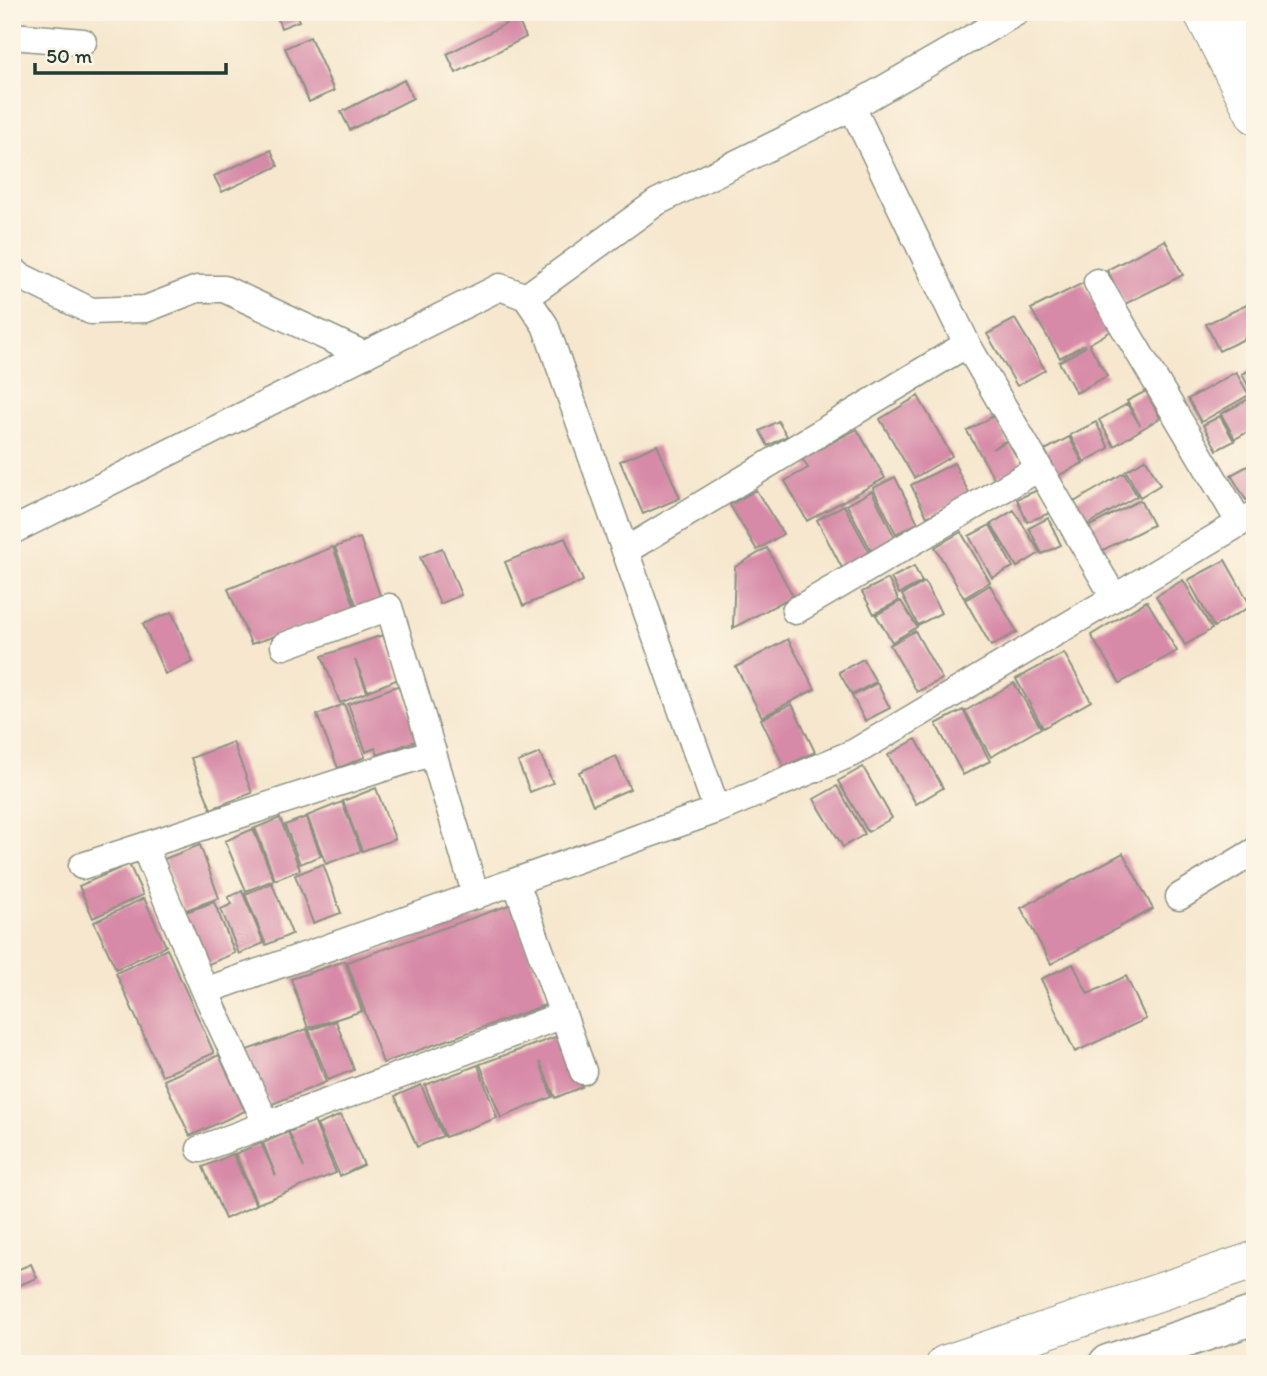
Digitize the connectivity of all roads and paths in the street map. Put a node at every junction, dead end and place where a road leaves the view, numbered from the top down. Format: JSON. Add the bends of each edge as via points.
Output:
{"nodes":[{"id":1,"x":1017,"y":12,"type":"edge"},
{"id":2,"x":1202,"y":12,"type":"edge"},
{"id":3,"x":1241,"y":12,"type":"edge"},
{"id":4,"x":12,"y":36,"type":"edge"},
{"id":5,"x":1255,"y":39,"type":"edge"},
{"id":6,"x":83,"y":42,"type":"dead end"},
{"id":7,"x":852,"y":107,"type":"junction"},
{"id":8,"x":1255,"y":115,"type":"edge"},
{"id":9,"x":12,"y":268,"type":"edge"},
{"id":10,"x":1097,"y":282,"type":"dead end"},
{"id":11,"x":526,"y":297,"type":"junction"},
{"id":12,"x":967,"y":344,"type":"junction"},
{"id":13,"x":365,"y":355,"type":"junction"},
{"id":14,"x":1039,"y":468,"type":"junction"},
{"id":15,"x":1247,"y":518,"type":"edge"},
{"id":16,"x":12,"y":531,"type":"edge"},
{"id":17,"x":625,"y":551,"type":"junction"},
{"id":18,"x":1114,"y":597,"type":"junction"},
{"id":19,"x":795,"y":611,"type":"dead end"},
{"id":20,"x":284,"y":646,"type":"dead end"},
{"id":21,"x":433,"y":752,"type":"junction"},
{"id":22,"x":717,"y":810,"type":"junction"},
{"id":23,"x":144,"y":846,"type":"junction"},
{"id":24,"x":1255,"y":851,"type":"edge"},
{"id":25,"x":82,"y":866,"type":"dead end"},
{"id":26,"x":516,"y":882,"type":"junction"},
{"id":27,"x":476,"y":896,"type":"junction"},
{"id":28,"x":1180,"y":897,"type":"dead end"},
{"id":29,"x":205,"y":991,"type":"junction"},
{"id":30,"x":563,"y":1014,"type":"junction"},
{"id":31,"x":583,"y":1071,"type":"dead end"},
{"id":32,"x":266,"y":1123,"type":"junction"},
{"id":33,"x":200,"y":1149,"type":"dead end"},
{"id":34,"x":1255,"y":1259,"type":"edge"},
{"id":35,"x":1255,"y":1315,"type":"edge"},
{"id":36,"x":945,"y":1364,"type":"edge"},
{"id":37,"x":1108,"y":1364,"type":"edge"}],
"edges":[{"from":1,"to":7,"type":"street"},
{"from":2,"to":8,"type":"street"},
{"from":3,"to":5,"type":"street"},
{"from":4,"to":6,"type":"street"},
{"from":7,"to":11,"type":"street","via":[[657,202]]},
{"from":7,"to":12,"type":"street"},
{"from":9,"to":13,"type":"street","via":[[91,311],[146,309],[197,289],[224,289]]},
{"from":10,"to":15,"type":"street"},
{"from":11,"to":13,"type":"street","via":[[500,287]]},
{"from":11,"to":17,"type":"street","via":[[545,325]]},
{"from":12,"to":14,"type":"street"},
{"from":12,"to":17,"type":"street"},
{"from":13,"to":16,"type":"street"},
{"from":14,"to":18,"type":"street"},
{"from":14,"to":19,"type":"street"},
{"from":15,"to":18,"type":"street"},
{"from":17,"to":22,"type":"street"},
{"from":18,"to":22,"type":"street","via":[[855,752]]},
{"from":20,"to":21,"type":"street","via":[[389,607]]},
{"from":21,"to":23,"type":"street"},
{"from":21,"to":27,"type":"street"},
{"from":22,"to":26,"type":"street"},
{"from":23,"to":25,"type":"street"},
{"from":23,"to":29,"type":"street"},
{"from":24,"to":28,"type":"street"},
{"from":26,"to":27,"type":"street"},
{"from":26,"to":30,"type":"street"},
{"from":27,"to":29,"type":"street"},
{"from":29,"to":32,"type":"street"},
{"from":30,"to":31,"type":"street"},
{"from":30,"to":32,"type":"street"},
{"from":32,"to":33,"type":"street"},
{"from":34,"to":36,"type":"street"},
{"from":35,"to":37,"type":"highway"}]}
